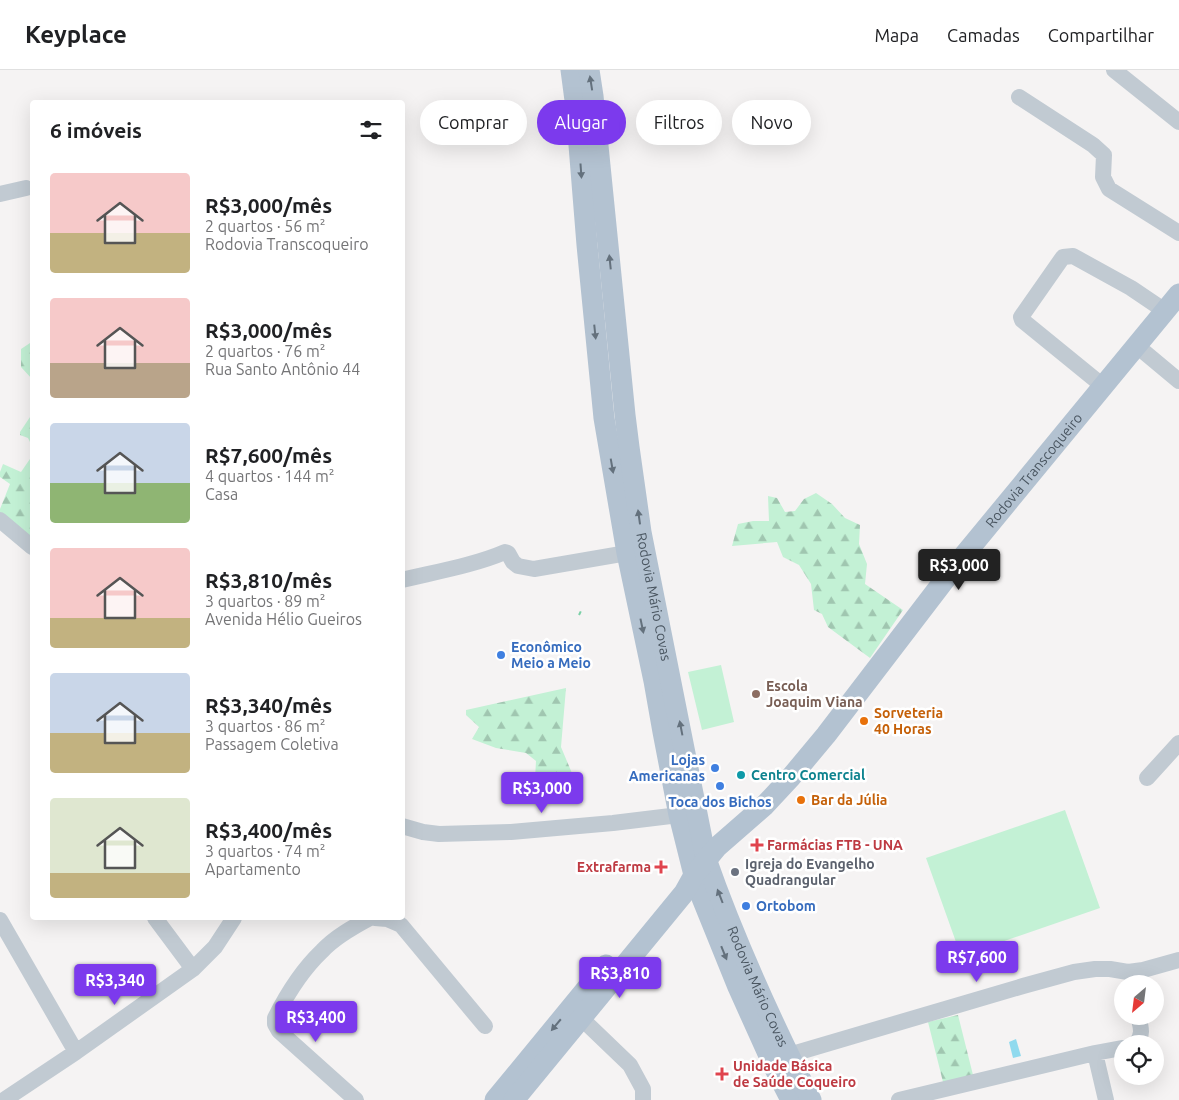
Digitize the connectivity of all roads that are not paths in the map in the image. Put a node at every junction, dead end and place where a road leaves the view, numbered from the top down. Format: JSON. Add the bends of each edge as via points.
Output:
{"nodes":[{"id":1,"x":571,"y":70,"type":"edge"},
{"id":2,"x":589,"y":70,"type":"edge"},
{"id":3,"x":1114,"y":70,"type":"edge"},
{"id":4,"x":1019,"y":96,"type":"dead end"},
{"id":5,"x":1179,"y":122,"type":"edge"},
{"id":6,"x":26,"y":188,"type":"dead end"},
{"id":7,"x":0,"y":194,"type":"edge"},
{"id":8,"x":1179,"y":233,"type":"edge"},
{"id":9,"x":1179,"y":294,"type":"edge"},
{"id":10,"x":1165,"y":311,"type":"junction"},
{"id":11,"x":1137,"y":346,"type":"junction"},
{"id":12,"x":1179,"y":381,"type":"edge"},
{"id":13,"x":1103,"y":386,"type":"junction"},
{"id":14,"x":614,"y":417,"type":"junction"},
{"id":15,"x":0,"y":520,"type":"edge"},
{"id":16,"x":30,"y":545,"type":"edge"},
{"id":17,"x":618,"y":555,"type":"junction"},
{"id":18,"x":405,"y":579,"type":"edge"},
{"id":19,"x":1179,"y":743,"type":"edge"},
{"id":20,"x":1147,"y":778,"type":"dead end"},
{"id":21,"x":679,"y":815,"type":"junction"},
{"id":22,"x":405,"y":827,"type":"edge"},
{"id":23,"x":700,"y":867,"type":"junction"},
{"id":24,"x":0,"y":920,"type":"edge"},
{"id":25,"x":157,"y":920,"type":"edge"},
{"id":26,"x":233,"y":920,"type":"edge"},
{"id":27,"x":367,"y":920,"type":"edge"},
{"id":28,"x":389,"y":920,"type":"edge"},
{"id":29,"x":1179,"y":960,"type":"edge"},
{"id":30,"x":193,"y":969,"type":"junction"},
{"id":31,"x":1123,"y":975,"type":"edge"},
{"id":32,"x":1134,"y":975,"type":"edge"},
{"id":33,"x":581,"y":1018,"type":"junction"},
{"id":34,"x":485,"y":1026,"type":"dead end"},
{"id":35,"x":1114,"y":1050,"type":"edge"},
{"id":36,"x":76,"y":1052,"type":"junction"},
{"id":37,"x":1096,"y":1053,"type":"junction"},
{"id":38,"x":789,"y":1055,"type":"junction"},
{"id":39,"x":4,"y":1100,"type":"edge"},
{"id":40,"x":356,"y":1100,"type":"edge"},
{"id":41,"x":495,"y":1100,"type":"edge"},
{"id":42,"x":514,"y":1100,"type":"edge"},
{"id":43,"x":643,"y":1100,"type":"edge"},
{"id":44,"x":791,"y":1100,"type":"edge"},
{"id":45,"x":811,"y":1100,"type":"edge"},
{"id":46,"x":900,"y":1100,"type":"edge"},
{"id":47,"x":1106,"y":1100,"type":"edge"}],
"edges":[{"from":1,"to":14,"type":"main road","name":"Rodovia Mário Covas","one_way":true,"via":[[587,245]]},
{"from":14,"to":2,"type":"main road","name":"Rodovia Mário Covas","one_way":true},
{"from":3,"to":5,"type":"street"},
{"from":4,"to":8,"type":"street","via":[[1104,155],[1103,176],[1109,189]]},
{"from":6,"to":7,"type":"street"},
{"from":9,"to":10,"type":"main road","name":"Rodovia Transcoqueiro"},
{"from":10,"to":11,"type":"main road","name":"Rodovia Transcoqueiro"},
{"from":10,"to":13,"type":"street","via":[[1073,256],[1063,256],[1021,317]]},
{"from":11,"to":12,"type":"street"},
{"from":11,"to":13,"type":"main road","name":"Rodovia Transcoqueiro"},
{"from":13,"to":23,"type":"main road","name":"Rodovia Transcoqueiro","via":[[956,565],[791,777]]},
{"from":14,"to":17,"type":"main road","name":"Rodovia Mário Covas","one_way":true},
{"from":23,"to":14,"type":"main road","name":"Rodovia Mário Covas","one_way":true,"via":[[642,532]]},
{"from":15,"to":16,"type":"street"},
{"from":17,"to":18,"type":"street","via":[[534,569],[518,566],[505,552]]},
{"from":17,"to":21,"type":"main road","name":"Rodovia Mário Covas","one_way":true,"via":[[654,681]]},
{"from":19,"to":20,"type":"street"},
{"from":21,"to":22,"type":"street","via":[[502,833],[439,834]]},
{"from":21,"to":23,"type":"main road","name":"Rodovia Mário Covas"},
{"from":23,"to":33,"type":"main road","via":[[684,893]]},
{"from":38,"to":23,"type":"main road","name":"Rodovia Mário Covas","one_way":true,"via":[[723,904]]},
{"from":23,"to":41,"type":"main road","one_way":true,"via":[[678,882]]},
{"from":23,"to":44,"type":"main road","name":"Rodovia Mário Covas","one_way":true,"via":[[702,898],[738,987]]},
{"from":24,"to":36,"type":"street"},
{"from":25,"to":30,"type":"street"},
{"from":26,"to":30,"type":"street","via":[[216,947]]},
{"from":27,"to":40,"type":"street","via":[[322,950],[296,982],[275,1018],[279,1031]]},
{"from":28,"to":34,"type":"street","via":[[401,925]]},
{"from":29,"to":32,"type":"street"},
{"from":30,"to":36,"type":"street"},
{"from":31,"to":38,"type":"street","via":[[1110,969],[1074,972]]},
{"from":33,"to":42,"type":"main road"},
{"from":33,"to":43,"type":"street","via":[[630,1065],[643,1089]]},
{"from":35,"to":37,"type":"street"},
{"from":36,"to":39,"type":"street"},
{"from":37,"to":46,"type":"street"},
{"from":37,"to":47,"type":"street"},
{"from":38,"to":45,"type":"main road","name":"Rodovia Mário Covas"}]}
